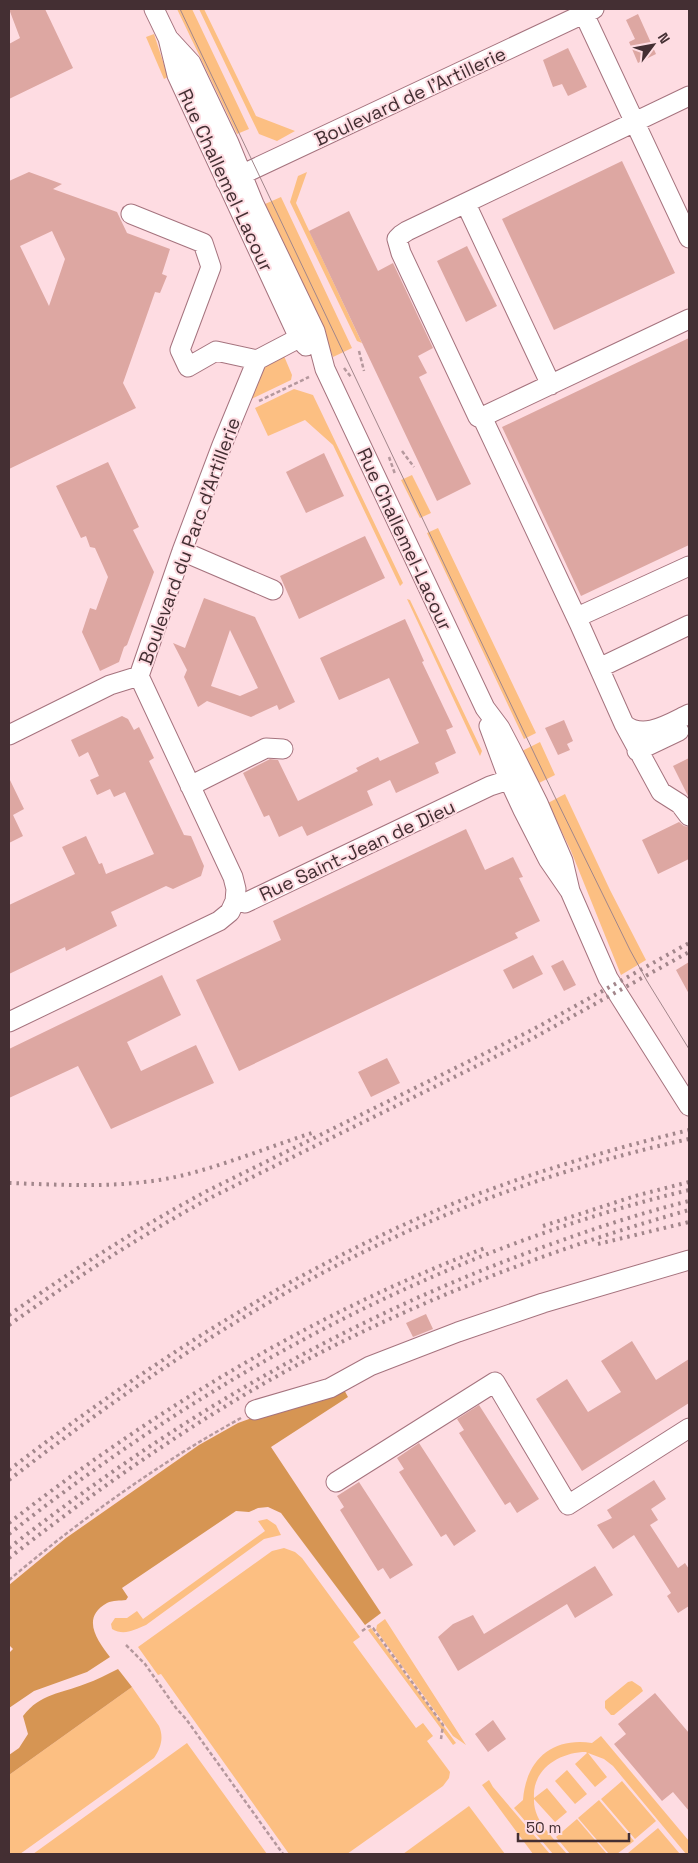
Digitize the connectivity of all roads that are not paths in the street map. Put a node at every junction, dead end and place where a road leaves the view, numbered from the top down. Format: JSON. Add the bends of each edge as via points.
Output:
{"nodes":[{"id":1,"x":154,"y":9,"type":"edge"},
{"id":2,"x":589,"y":11,"type":"edge"},
{"id":3,"x":689,"y":96,"type":"edge"},
{"id":4,"x":634,"y":122,"type":"junction"},
{"id":5,"x":234,"y":179,"type":"junction"},
{"id":6,"x":466,"y":204,"type":"junction"},
{"id":7,"x":131,"y":214,"type":"dead end"},
{"id":8,"x":689,"y":238,"type":"edge"},
{"id":9,"x":689,"y":319,"type":"edge"},
{"id":10,"x":299,"y":338,"type":"junction"},
{"id":11,"x":257,"y":360,"type":"junction"},
{"id":12,"x":317,"y":373,"type":"junction"},
{"id":13,"x":551,"y":384,"type":"junction"},
{"id":14,"x":481,"y":418,"type":"junction"},
{"id":15,"x":182,"y":551,"type":"junction"},
{"id":16,"x":689,"y":566,"type":"edge"},
{"id":17,"x":272,"y":590,"type":"dead end"},
{"id":18,"x":579,"y":623,"type":"junction"},
{"id":19,"x":689,"y":625,"type":"edge"},
{"id":20,"x":598,"y":668,"type":"junction"},
{"id":21,"x":139,"y":676,"type":"junction"},
{"id":22,"x":689,"y":714,"type":"edge"},
{"id":23,"x":624,"y":724,"type":"junction"},
{"id":24,"x":689,"y":726,"type":"edge"},
{"id":25,"x":9,"y":734,"type":"edge"},
{"id":26,"x":283,"y":750,"type":"dead end"},
{"id":27,"x":638,"y":751,"type":"junction"},
{"id":28,"x":516,"y":778,"type":"junction"},
{"id":29,"x":190,"y":786,"type":"junction"},
{"id":30,"x":689,"y":816,"type":"edge"},
{"id":31,"x":235,"y":901,"type":"junction"},
{"id":32,"x":9,"y":1022,"type":"edge"},
{"id":33,"x":689,"y":1106,"type":"edge"},
{"id":34,"x":689,"y":1260,"type":"edge"},
{"id":35,"x":255,"y":1410,"type":"road end"},
{"id":36,"x":689,"y":1428,"type":"edge"},
{"id":37,"x":336,"y":1482,"type":"dead end"}],
"edges":[{"from":1,"to":5,"type":"street","name":"Rue Challemel-Lacour","via":[[168,38],[177,75]]},
{"from":2,"to":4,"type":"street"},
{"from":2,"to":5,"type":"street","name":"Boulevard de l'Artillerie"},
{"from":3,"to":4,"type":"street"},
{"from":4,"to":6,"type":"street"},
{"from":4,"to":8,"type":"street"},
{"from":5,"to":10,"type":"street","name":"Rue Challemel-Lacour"},
{"from":5,"to":12,"type":"street","name":"Rue Challemel-Lacour","via":[[315,331]]},
{"from":6,"to":13,"type":"street"},
{"from":6,"to":14,"type":"street","via":[[407,231],[397,239]]},
{"from":7,"to":11,"type":"street","via":[[203,243],[211,268],[180,350],[188,367],[216,351]]},
{"from":9,"to":13,"type":"street"},
{"from":10,"to":11,"type":"street"},
{"from":10,"to":12,"type":"street","name":"Rue Challemel-Lacour"},
{"from":11,"to":15,"type":"street","name":"Boulevard du Parc d'Artillerie"},
{"from":12,"to":28,"type":"street","name":"Rue Challemel-Lacour","via":[[485,708],[500,728]]},
{"from":13,"to":14,"type":"street"},
{"from":14,"to":18,"type":"street"},
{"from":15,"to":17,"type":"street"},
{"from":15,"to":21,"type":"street","name":"Boulevard du Parc d'Artillerie"},
{"from":16,"to":18,"type":"street","via":[[584,614]]},
{"from":18,"to":20,"type":"street"},
{"from":19,"to":20,"type":"street"},
{"from":20,"to":23,"type":"street"},
{"from":21,"to":25,"type":"street","via":[[110,685]]},
{"from":21,"to":29,"type":"street","name":"Boulevard du Parc d'Artillerie"},
{"from":22,"to":23,"type":"street","via":[[646,731],[630,730]]},
{"from":23,"to":27,"type":"street"},
{"from":24,"to":27,"type":"street"},
{"from":26,"to":29,"type":"street","via":[[266,748]]},
{"from":27,"to":30,"type":"street","via":[[661,792],[680,804]]},
{"from":28,"to":31,"type":"street","name":"Rue Saint-Jean de Dieu","via":[[490,786],[245,903]]},
{"from":28,"to":33,"type":"street","name":"Rue Challemel-Lacour","via":[[563,861],[570,891],[608,978]]},
{"from":29,"to":31,"type":"street","name":"Boulevard du Parc d'Artillerie","via":[[233,876]]},
{"from":31,"to":32,"type":"street","name":"Rue Saint-Jean de Dieu","via":[[230,912],[219,921]]},
{"from":34,"to":35,"type":"street","via":[[458,1332],[370,1366],[330,1388]]},
{"from":36,"to":37,"type":"street","via":[[568,1505],[495,1382]]}]}
